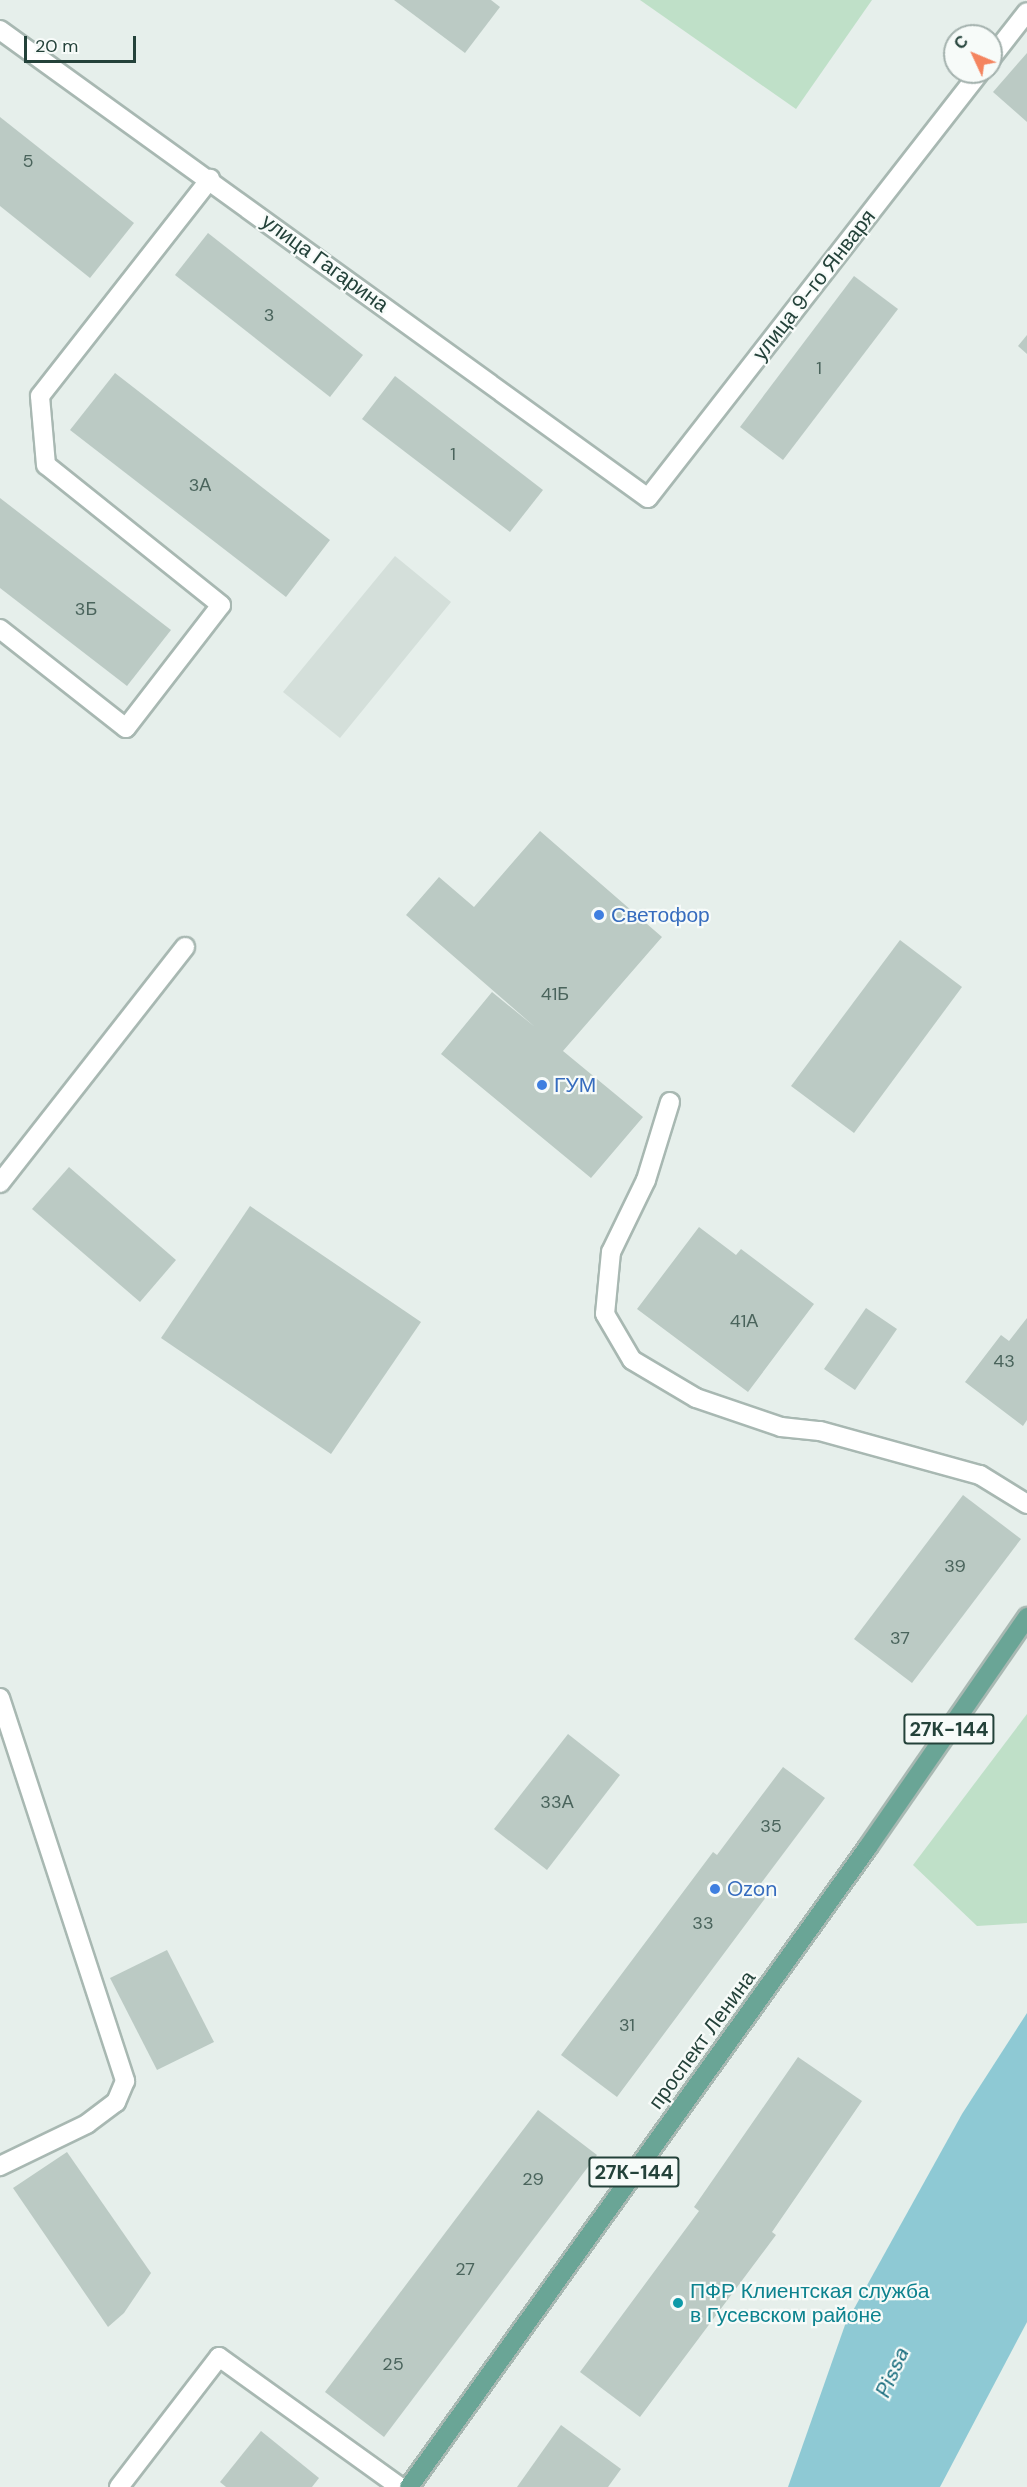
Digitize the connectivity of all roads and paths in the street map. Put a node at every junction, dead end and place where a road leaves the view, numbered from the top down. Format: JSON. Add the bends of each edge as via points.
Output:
{"nodes":[{"id":1,"x":1027,"y":12,"type":"edge"},
{"id":2,"x":0,"y":30,"type":"edge"},
{"id":3,"x":1003,"y":43,"type":"edge"},
{"id":4,"x":971,"y":84,"type":"edge"},
{"id":5,"x":210,"y":180,"type":"junction"},
{"id":6,"x":648,"y":498,"type":"joint"},
{"id":7,"x":0,"y":629,"type":"edge"},
{"id":8,"x":185,"y":947,"type":"dead end"},
{"id":9,"x":670,"y":1102,"type":"dead end"},
{"id":10,"x":0,"y":1183,"type":"edge"},
{"id":11,"x":1027,"y":1504,"type":"edge"},
{"id":12,"x":1027,"y":1617,"type":"edge"},
{"id":13,"x":0,"y":1698,"type":"edge"},
{"id":14,"x":0,"y":2166,"type":"edge"},
{"id":15,"x":119,"y":2487,"type":"edge"},
{"id":16,"x":400,"y":2487,"type":"edge"},
{"id":17,"x":409,"y":2487,"type":"edge"}],
"edges":[{"from":1,"to":3,"type":"street"},
{"from":2,"to":5,"type":"street","name":"улица Гагарина"},
{"from":4,"to":6,"type":"street","name":"улица 9-го Января"},
{"from":5,"to":6,"type":"street","name":"улица Гагарина"},
{"from":5,"to":7,"type":"street","via":[[40,396],[46,465],[221,605],[126,728]]},
{"from":8,"to":10,"type":"street"},
{"from":9,"to":11,"type":"street","via":[[646,1180],[612,1252],[605,1314],[632,1360],[696,1398],[781,1427],[820,1431],[980,1475]]},
{"from":12,"to":17,"type":"main road","name":"проспект Ленина","number":"27К-144","via":[[868,1847]]},
{"from":13,"to":14,"type":"street","via":[[125,2081],[116,2102],[87,2124]]},
{"from":15,"to":16,"type":"street","via":[[219,2357]]}]}
